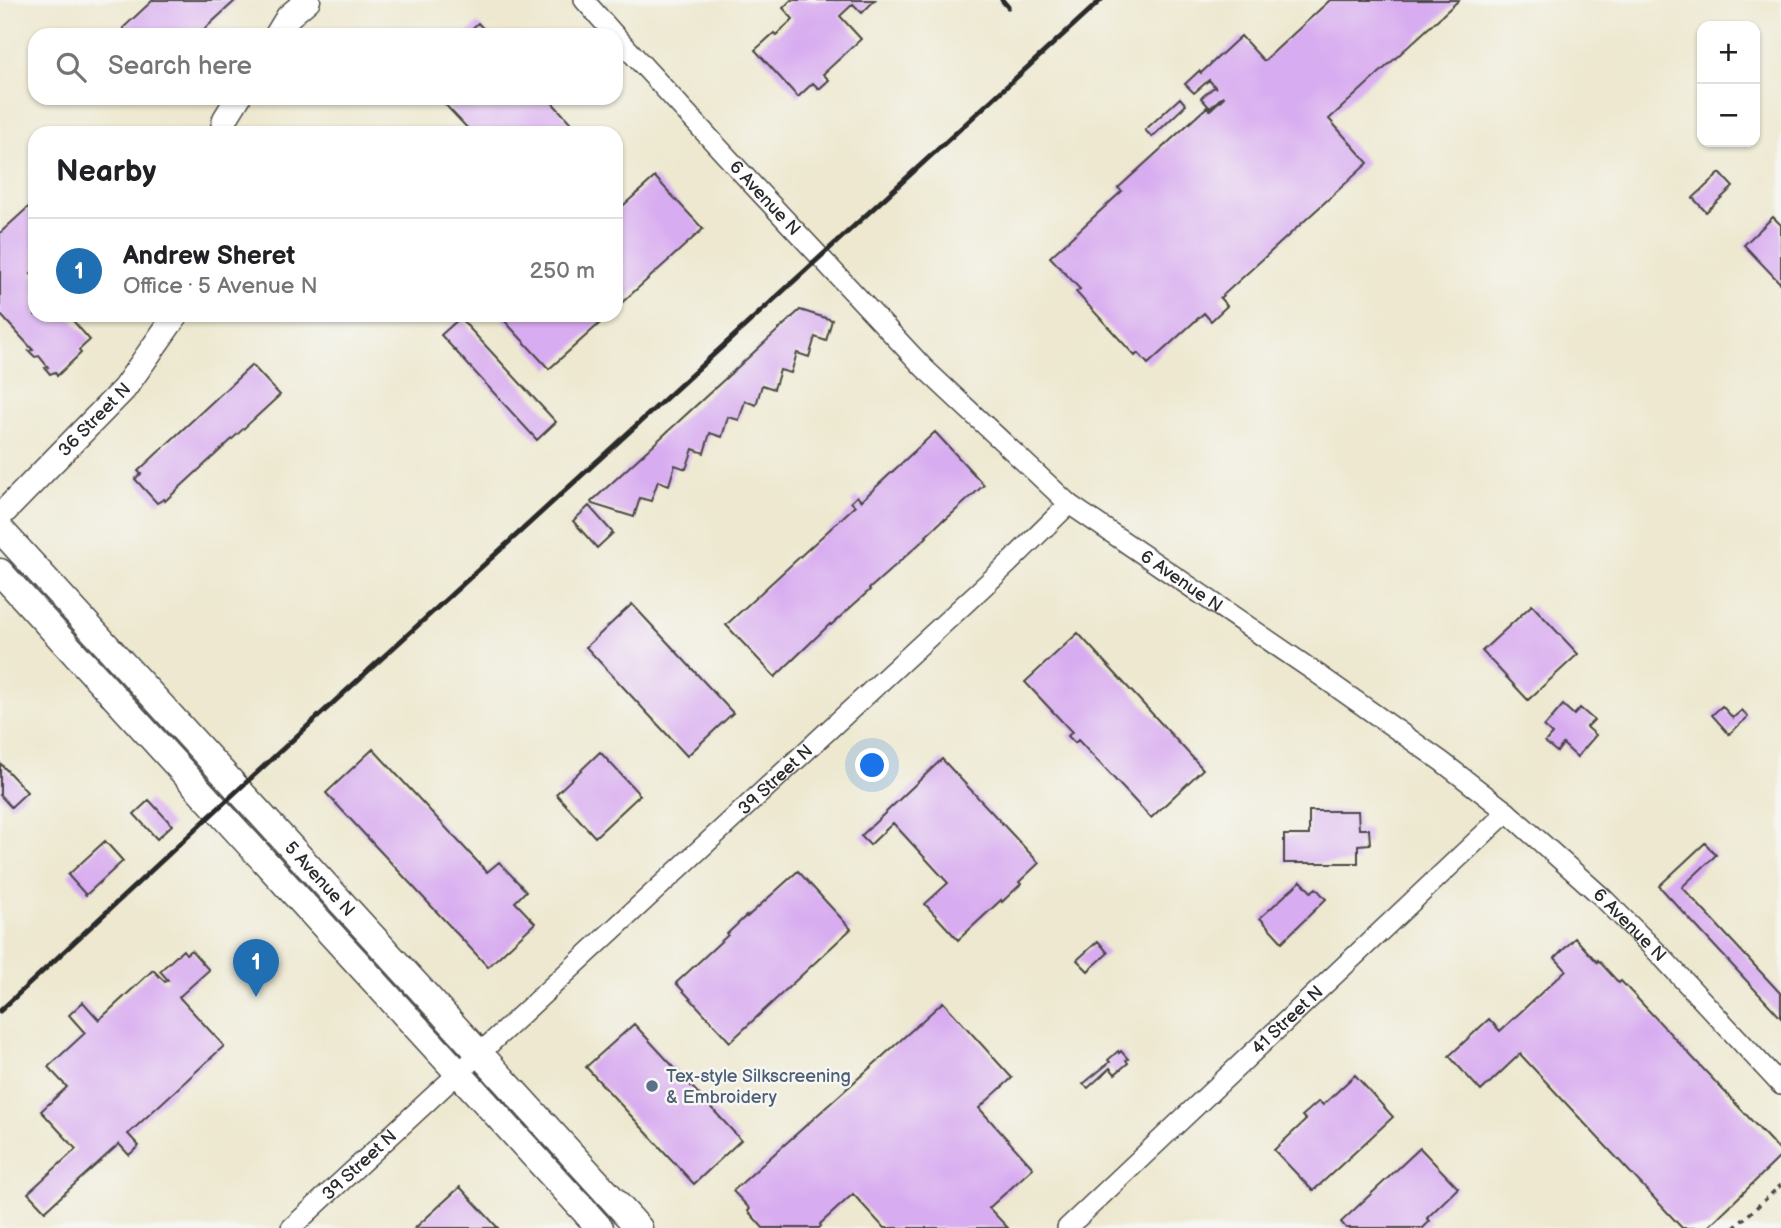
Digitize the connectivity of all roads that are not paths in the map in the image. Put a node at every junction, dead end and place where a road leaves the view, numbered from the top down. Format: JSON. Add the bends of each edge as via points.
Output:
{"nodes":[{"id":1,"x":308,"y":0,"type":"edge"},
{"id":2,"x":584,"y":0,"type":"edge"},
{"id":3,"x":282,"y":28,"type":"edge"},
{"id":4,"x":610,"y":28,"type":"edge"},
{"id":5,"x":623,"y":43,"type":"edge"},
{"id":6,"x":234,"y":105,"type":"edge"},
{"id":7,"x":224,"y":126,"type":"edge"},
{"id":8,"x":171,"y":322,"type":"edge"},
{"id":9,"x":1069,"y":504,"type":"junction"},
{"id":10,"x":0,"y":516,"type":"edge"},
{"id":11,"x":0,"y":529,"type":"edge"},
{"id":12,"x":0,"y":572,"type":"edge"},
{"id":13,"x":1507,"y":812,"type":"junction"},
{"id":14,"x":479,"y":1053,"type":"junction"},
{"id":15,"x":457,"y":1073,"type":"junction"},
{"id":16,"x":1781,"y":1085,"type":"edge"},
{"id":17,"x":291,"y":1228,"type":"edge"},
{"id":18,"x":600,"y":1228,"type":"edge"},
{"id":19,"x":639,"y":1228,"type":"edge"},
{"id":20,"x":1067,"y":1228,"type":"edge"}],
"edges":[{"from":1,"to":3,"type":"street"},
{"from":2,"to":4,"type":"street","name":"6 Avenue N"},
{"from":5,"to":9,"type":"street","name":"6 Avenue N","via":[[925,369]]},
{"from":6,"to":7,"type":"street"},
{"from":8,"to":10,"type":"street","name":"36 Street N","via":[[124,389]]},
{"from":9,"to":13,"type":"street","name":"6 Avenue N","via":[[1326,679]]},
{"from":9,"to":14,"type":"street","name":"39 Street N"},
{"from":11,"to":14,"type":"main road","name":"5 Avenue N"},
{"from":12,"to":15,"type":"main road","name":"5 Avenue N"},
{"from":13,"to":16,"type":"street","name":"6 Avenue N","via":[[1602,897]]},
{"from":13,"to":20,"type":"street","name":"41 Street N"},
{"from":14,"to":15,"type":"street","name":"39 Street N"},
{"from":14,"to":19,"type":"main road","name":"5 Avenue N"},
{"from":15,"to":17,"type":"street","name":"39 Street N"},
{"from":15,"to":18,"type":"main road","name":"5 Avenue N"}]}
